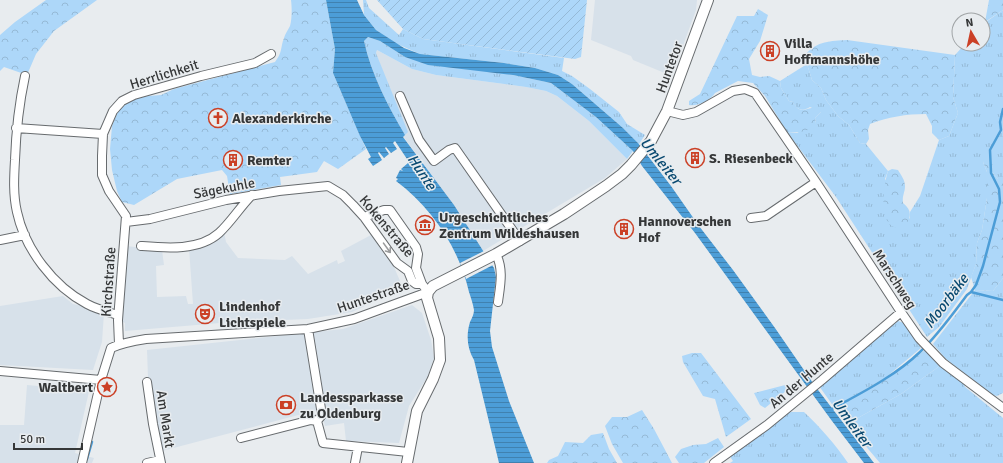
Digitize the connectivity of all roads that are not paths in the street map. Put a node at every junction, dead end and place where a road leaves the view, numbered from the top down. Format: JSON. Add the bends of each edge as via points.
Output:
{"nodes":[{"id":1,"x":708,"y":0,"type":"edge"},
{"id":2,"x":271,"y":54,"type":"dead end"},
{"id":3,"x":25,"y":76,"type":"dead end"},
{"id":4,"x":400,"y":96,"type":"dead end"},
{"id":5,"x":668,"y":111,"type":"junction"},
{"id":6,"x":16,"y":128,"type":"junction"},
{"id":7,"x":103,"y":134,"type":"junction"},
{"id":8,"x":816,"y":182,"type":"junction"},
{"id":9,"x":328,"y":186,"type":"joint"},
{"id":10,"x":252,"y":195,"type":"junction"},
{"id":11,"x":364,"y":217,"type":"junction"},
{"id":12,"x":751,"y":218,"type":"dead end"},
{"id":13,"x":126,"y":222,"type":"junction"},
{"id":14,"x":25,"y":235,"type":"junction"},
{"id":15,"x":0,"y":240,"type":"edge"},
{"id":16,"x":520,"y":241,"type":"junction"},
{"id":17,"x":142,"y":246,"type":"dead end"},
{"id":18,"x":492,"y":256,"type":"junction"},
{"id":19,"x":425,"y":288,"type":"junction"},
{"id":20,"x":498,"y":302,"type":"dead end"},
{"id":21,"x":901,"y":312,"type":"junction"},
{"id":22,"x":118,"y":315,"type":"junction"},
{"id":23,"x":308,"y":328,"type":"junction"},
{"id":24,"x":119,"y":344,"type":"junction"},
{"id":25,"x":0,"y":371,"type":"edge"},
{"id":26,"x":101,"y":380,"type":"junction"},
{"id":27,"x":147,"y":382,"type":"dead end"},
{"id":28,"x":1003,"y":408,"type":"edge"},
{"id":29,"x":317,"y":421,"type":"junction"},
{"id":30,"x":241,"y":438,"type":"dead end"},
{"id":31,"x":358,"y":447,"type":"junction"},
{"id":32,"x":408,"y":452,"type":"junction"},
{"id":33,"x":161,"y":462,"type":"edge"},
{"id":34,"x":82,"y":463,"type":"edge"},
{"id":35,"x":147,"y":463,"type":"edge"},
{"id":36,"x":355,"y":463,"type":"edge"},
{"id":37,"x":407,"y":463,"type":"edge"},
{"id":38,"x":714,"y":463,"type":"edge"}],
"edges":[{"from":1,"to":5,"type":"street","name":"Huntetor"},
{"from":2,"to":7,"type":"street","name":"Herrlichkeit","via":[[255,63],[130,96],[113,111]]},
{"from":3,"to":6,"type":"street"},
{"from":4,"to":16,"type":"street","via":[[419,140],[434,161],[454,148]]},
{"from":5,"to":8,"type":"street","name":"Marschweg","via":[[683,115],[696,112],[733,91],[745,89],[755,94]]},
{"from":5,"to":16,"type":"street","name":"Huntetor","via":[[651,141],[622,174]]},
{"from":6,"to":7,"type":"street"},
{"from":6,"to":14,"type":"street","via":[[15,195],[17,212]]},
{"from":7,"to":13,"type":"street","name":"Herrlichkeit","via":[[102,175],[124,213]]},
{"from":8,"to":12,"type":"street","via":[[766,216]]},
{"from":8,"to":21,"type":"street","name":"Marschweg"},
{"from":9,"to":10,"type":"street","name":"Sägekuhle"},
{"from":9,"to":11,"type":"street","name":"Kokenstraße","via":[[343,195]]},
{"from":10,"to":13,"type":"street","name":"Sägekuhle","via":[[150,219]]},
{"from":10,"to":17,"type":"street","via":[[209,240],[190,246]]},
{"from":11,"to":19,"type":"street","name":"Kokenstraße","one_way":true,"via":[[397,263],[408,271],[412,281]]},
{"from":11,"to":19,"type":"street","via":[[390,210],[416,247],[416,268]]},
{"from":13,"to":22,"type":"street","name":"Kirchstraße"},
{"from":14,"to":15,"type":"street"},
{"from":14,"to":22,"type":"street","via":[[45,268],[59,284],[88,305]]},
{"from":16,"to":18,"type":"street","name":"Huntestraße"},
{"from":18,"to":19,"type":"street","name":"Huntestraße"},
{"from":18,"to":20,"type":"street","via":[[499,260],[502,274]]},
{"from":19,"to":23,"type":"street","name":"Huntestraße","via":[[354,319]]},
{"from":19,"to":32,"type":"street","via":[[439,338],[440,360],[417,411]]},
{"from":21,"to":28,"type":"street","name":"Marschweg","via":[[919,338],[943,364]]},
{"from":21,"to":38,"type":"street","name":"An der Hunte","via":[[822,380]]},
{"from":22,"to":24,"type":"street","name":"Kirchstraße"},
{"from":23,"to":24,"type":"street","name":"Huntestraße","via":[[146,339]]},
{"from":23,"to":29,"type":"street","via":[[322,415]]},
{"from":24,"to":26,"type":"street","via":[[111,348]]},
{"from":25,"to":26,"type":"street"},
{"from":26,"to":34,"type":"street"},
{"from":27,"to":33,"type":"street","name":"Am Markt","via":[[152,424]]},
{"from":29,"to":30,"type":"street","via":[[311,420]]},
{"from":29,"to":31,"type":"street","via":[[323,443]]},
{"from":31,"to":32,"type":"street"},
{"from":31,"to":36,"type":"street"},
{"from":32,"to":37,"type":"street"},
{"from":33,"to":35,"type":"street"}]}
